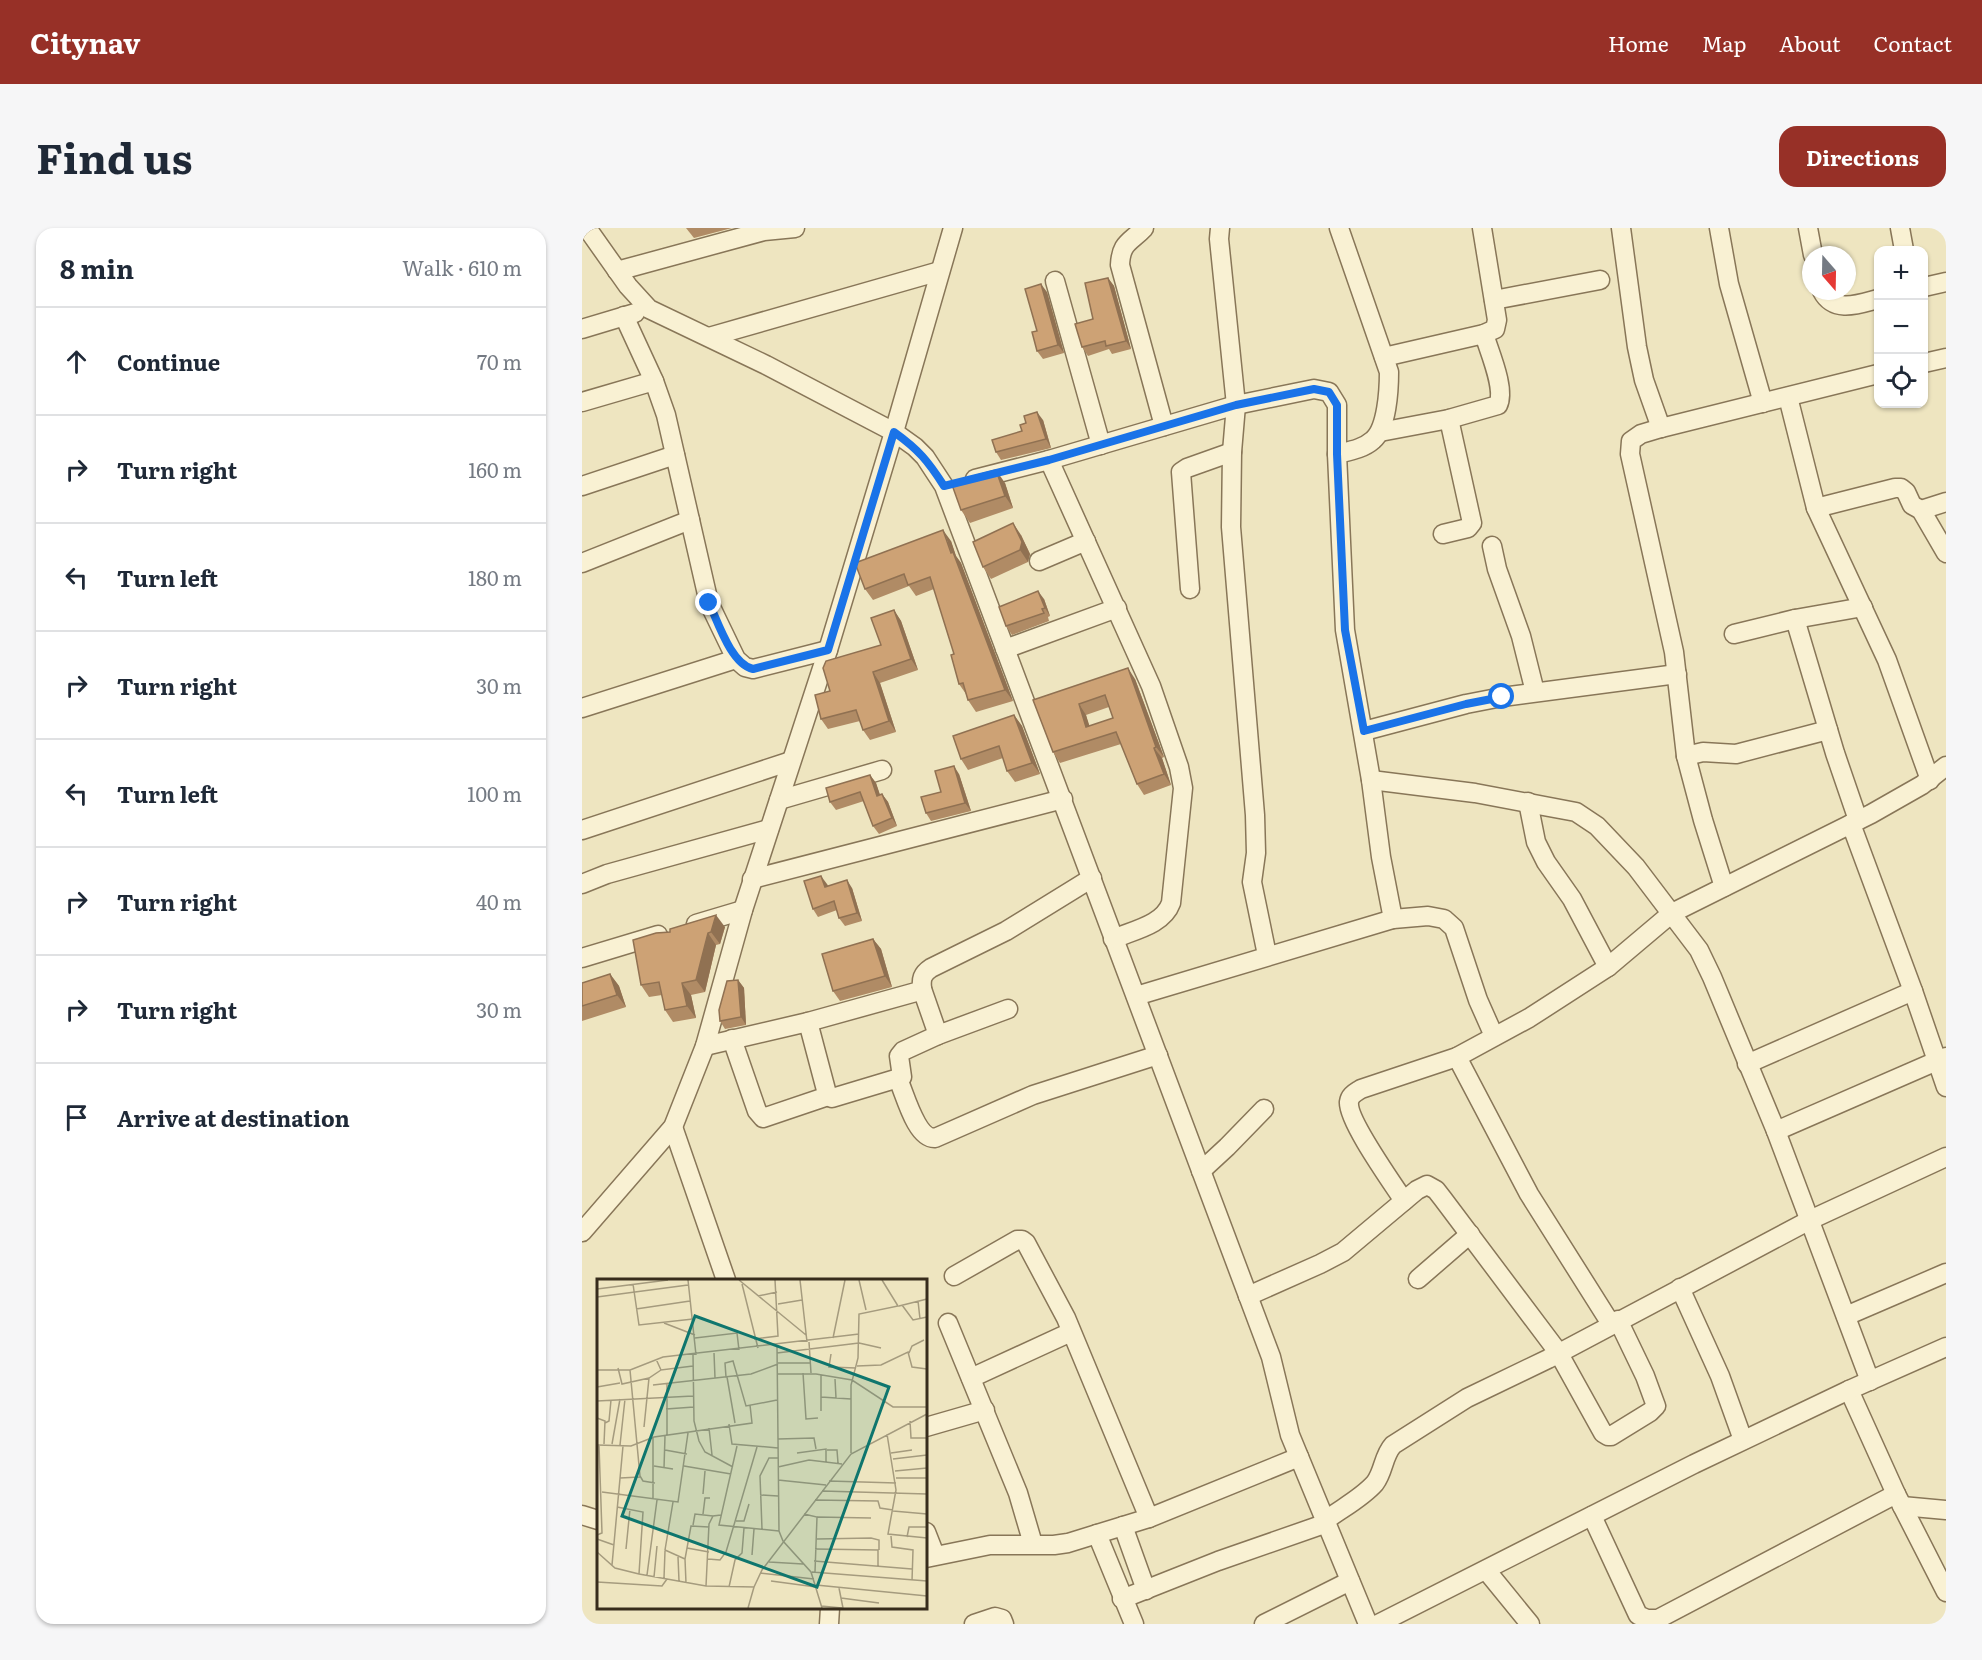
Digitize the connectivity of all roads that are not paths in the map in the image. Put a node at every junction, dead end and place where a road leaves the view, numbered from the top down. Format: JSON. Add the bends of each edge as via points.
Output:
{"nodes":[{"id":1,"x":795,"y":228,"type":"edge"},
{"id":2,"x":952,"y":228,"type":"edge"},
{"id":3,"x":1144,"y":228,"type":"edge"},
{"id":4,"x":1220,"y":228,"type":"edge"},
{"id":5,"x":1339,"y":228,"type":"edge"},
{"id":6,"x":1482,"y":228,"type":"edge"},
{"id":7,"x":1621,"y":228,"type":"edge"},
{"id":8,"x":1719,"y":228,"type":"edge"},
{"id":9,"x":1808,"y":228,"type":"edge"},
{"id":10,"x":1900,"y":228,"type":"edge"},
{"id":11,"x":587,"y":234,"type":"edge"},
{"id":12,"x":1812,"y":246,"type":"edge"},
{"id":13,"x":1903,"y":246,"type":"edge"},
{"id":14,"x":617,"y":271,"type":"junction"},
{"id":15,"x":940,"y":271,"type":"junction"},
{"id":16,"x":1600,"y":280,"type":"dead end"},
{"id":17,"x":1055,"y":281,"type":"dead end"},
{"id":18,"x":1946,"y":282,"type":"edge"},
{"id":19,"x":1928,"y":286,"type":"edge"},
{"id":20,"x":1494,"y":300,"type":"junction"},
{"id":21,"x":1828,"y":300,"type":"edge"},
{"id":22,"x":1874,"y":300,"type":"edge"},
{"id":23,"x":649,"y":309,"type":"junction"},
{"id":24,"x":624,"y":316,"type":"junction"},
{"id":25,"x":582,"y":329,"type":"edge"},
{"id":26,"x":1484,"y":334,"type":"junction"},
{"id":27,"x":709,"y":338,"type":"junction"},
{"id":28,"x":1384,"y":357,"type":"junction"},
{"id":29,"x":1946,"y":358,"type":"edge"},
{"id":30,"x":1928,"y":362,"type":"edge"},
{"id":31,"x":1874,"y":375,"type":"edge"},
{"id":32,"x":654,"y":381,"type":"junction"},
{"id":33,"x":1788,"y":397,"type":"junction"},
{"id":34,"x":582,"y":402,"type":"edge"},
{"id":35,"x":1763,"y":403,"type":"junction"},
{"id":36,"x":1236,"y":405,"type":"junction"},
{"id":37,"x":1449,"y":420,"type":"junction"},
{"id":38,"x":1164,"y":426,"type":"junction"},
{"id":39,"x":1661,"y":428,"type":"junction"},
{"id":40,"x":894,"y":432,"type":"junction"},
{"id":41,"x":1380,"y":432,"type":"junction"},
{"id":42,"x":1101,"y":445,"type":"junction"},
{"id":43,"x":1232,"y":452,"type":"junction"},
{"id":44,"x":1337,"y":454,"type":"junction"},
{"id":45,"x":675,"y":455,"type":"junction"},
{"id":46,"x":1049,"y":460,"type":"junction"},
{"id":47,"x":582,"y":486,"type":"edge"},
{"id":48,"x":944,"y":486,"type":"junction"},
{"id":49,"x":1946,"y":502,"type":"edge"},
{"id":50,"x":1816,"y":508,"type":"junction"},
{"id":51,"x":1921,"y":510,"type":"junction"},
{"id":52,"x":690,"y":520,"type":"junction"},
{"id":53,"x":1443,"y":534,"type":"dead end"},
{"id":54,"x":1086,"y":541,"type":"junction"},
{"id":55,"x":1492,"y":546,"type":"dead end"},
{"id":56,"x":1946,"y":553,"type":"edge"},
{"id":57,"x":1039,"y":561,"type":"dead end"},
{"id":58,"x":582,"y":563,"type":"edge"},
{"id":59,"x":1190,"y":589,"type":"dead end"},
{"id":60,"x":1863,"y":607,"type":"junction"},
{"id":61,"x":1117,"y":608,"type":"junction"},
{"id":62,"x":1795,"y":619,"type":"junction"},
{"id":63,"x":1734,"y":634,"type":"dead end"},
{"id":64,"x":1005,"y":649,"type":"junction"},
{"id":65,"x":828,"y":650,"type":"junction"},
{"id":66,"x":736,"y":659,"type":"junction"},
{"id":67,"x":1142,"y":665,"type":"junction"},
{"id":68,"x":1121,"y":672,"type":"edge"},
{"id":69,"x":1677,"y":674,"type":"junction"},
{"id":70,"x":1535,"y":692,"type":"junction"},
{"id":71,"x":1047,"y":696,"type":"edge"},
{"id":72,"x":1026,"y":703,"type":"junction"},
{"id":73,"x":582,"y":708,"type":"edge"},
{"id":74,"x":1828,"y":730,"type":"junction"},
{"id":75,"x":1364,"y":731,"type":"junction"},
{"id":76,"x":1686,"y":756,"type":"junction"},
{"id":77,"x":791,"y":761,"type":"junction"},
{"id":78,"x":1946,"y":766,"type":"edge"},
{"id":79,"x":882,"y":771,"type":"dead end"},
{"id":80,"x":1371,"y":780,"type":"junction"},
{"id":81,"x":1930,"y":780,"type":"junction"},
{"id":82,"x":1063,"y":799,"type":"junction"},
{"id":83,"x":779,"y":800,"type":"junction"},
{"id":84,"x":1528,"y":802,"type":"junction"},
{"id":85,"x":1854,"y":822,"type":"junction"},
{"id":86,"x":769,"y":829,"type":"junction"},
{"id":87,"x":582,"y":830,"type":"edge"},
{"id":88,"x":1092,"y":878,"type":"junction"},
{"id":89,"x":752,"y":879,"type":"junction"},
{"id":90,"x":582,"y":884,"type":"edge"},
{"id":91,"x":1724,"y":887,"type":"junction"},
{"id":92,"x":743,"y":910,"type":"junction"},
{"id":93,"x":1672,"y":913,"type":"junction"},
{"id":94,"x":1393,"y":918,"type":"junction"},
{"id":95,"x":1113,"y":939,"type":"junction"},
{"id":96,"x":1267,"y":955,"type":"junction"},
{"id":97,"x":582,"y":958,"type":"edge"},
{"id":98,"x":1608,"y":967,"type":"junction"},
{"id":99,"x":922,"y":989,"type":"junction"},
{"id":100,"x":1914,"y":990,"type":"junction"},
{"id":101,"x":1136,"y":996,"type":"junction"},
{"id":102,"x":1008,"y":1009,"type":"dead end"},
{"id":103,"x":808,"y":1022,"type":"junction"},
{"id":104,"x":938,"y":1035,"type":"junction"},
{"id":105,"x":1494,"y":1036,"type":"junction"},
{"id":106,"x":732,"y":1039,"type":"junction"},
{"id":107,"x":705,"y":1046,"type":"junction"},
{"id":108,"x":1158,"y":1055,"type":"junction"},
{"id":109,"x":1457,"y":1057,"type":"junction"},
{"id":110,"x":1941,"y":1059,"type":"edge"},
{"id":111,"x":1748,"y":1064,"type":"junction"},
{"id":112,"x":898,"y":1079,"type":"junction"},
{"id":113,"x":1946,"y":1087,"type":"edge"},
{"id":114,"x":828,"y":1096,"type":"junction"},
{"id":115,"x":1264,"y":1109,"type":"dead end"},
{"id":116,"x":673,"y":1127,"type":"junction"},
{"id":117,"x":1776,"y":1131,"type":"junction"},
{"id":118,"x":1946,"y":1157,"type":"edge"},
{"id":119,"x":1201,"y":1171,"type":"junction"},
{"id":120,"x":1404,"y":1201,"type":"junction"},
{"id":121,"x":1809,"y":1220,"type":"junction"},
{"id":122,"x":582,"y":1232,"type":"edge"},
{"id":123,"x":1470,"y":1234,"type":"junction"},
{"id":124,"x":1946,"y":1273,"type":"edge"},
{"id":125,"x":954,"y":1276,"type":"dead end"},
{"id":126,"x":725,"y":1279,"type":"edge"},
{"id":127,"x":1418,"y":1279,"type":"dead end"},
{"id":128,"x":1680,"y":1288,"type":"junction"},
{"id":129,"x":1248,"y":1296,"type":"junction"},
{"id":130,"x":1846,"y":1316,"type":"junction"},
{"id":131,"x":1614,"y":1322,"type":"junction"},
{"id":132,"x":948,"y":1323,"type":"dead end"},
{"id":133,"x":1071,"y":1332,"type":"junction"},
{"id":134,"x":1946,"y":1347,"type":"edge"},
{"id":135,"x":1558,"y":1352,"type":"junction"},
{"id":136,"x":971,"y":1378,"type":"junction"},
{"id":137,"x":1870,"y":1381,"type":"junction"},
{"id":138,"x":1849,"y":1390,"type":"junction"},
{"id":139,"x":985,"y":1410,"type":"junction"},
{"id":140,"x":927,"y":1427,"type":"edge"},
{"id":141,"x":1743,"y":1440,"type":"junction"},
{"id":142,"x":1299,"y":1457,"type":"junction"},
{"id":143,"x":1899,"y":1500,"type":"junction"},
{"id":144,"x":1946,"y":1510,"type":"edge"},
{"id":145,"x":582,"y":1515,"type":"edge"},
{"id":146,"x":1592,"y":1516,"type":"junction"},
{"id":147,"x":1149,"y":1518,"type":"junction"},
{"id":148,"x":597,"y":1520,"type":"edge"},
{"id":149,"x":1326,"y":1521,"type":"junction"},
{"id":150,"x":1123,"y":1526,"type":"junction"},
{"id":151,"x":1097,"y":1534,"type":"junction"},
{"id":152,"x":927,"y":1538,"type":"edge"},
{"id":153,"x":1033,"y":1544,"type":"junction"},
{"id":154,"x":930,"y":1557,"type":"edge"},
{"id":155,"x":1486,"y":1570,"type":"junction"},
{"id":156,"x":1350,"y":1581,"type":"junction"},
{"id":157,"x":1146,"y":1590,"type":"junction"},
{"id":158,"x":1946,"y":1592,"type":"edge"},
{"id":159,"x":1122,"y":1599,"type":"junction"},
{"id":160,"x":830,"y":1609,"type":"edge"},
{"id":161,"x":1526,"y":1623,"type":"edge"},
{"id":162,"x":829,"y":1624,"type":"edge"},
{"id":163,"x":974,"y":1624,"type":"edge"},
{"id":164,"x":1005,"y":1624,"type":"edge"},
{"id":165,"x":1134,"y":1624,"type":"edge"},
{"id":166,"x":1264,"y":1624,"type":"edge"},
{"id":167,"x":1368,"y":1624,"type":"edge"},
{"id":168,"x":1378,"y":1624,"type":"edge"}],
"edges":[{"from":1,"to":14,"type":"street","via":[[764,231]]},
{"from":2,"to":15,"type":"street"},
{"from":3,"to":38,"type":"street","via":[[1121,252],[1120,265]]},
{"from":4,"to":36,"type":"street"},
{"from":5,"to":28,"type":"street"},
{"from":6,"to":20,"type":"street"},
{"from":7,"to":39,"type":"street","via":[[1637,347]]},
{"from":8,"to":35,"type":"street","via":[[1729,284]]},
{"from":9,"to":12,"type":"street"},
{"from":10,"to":13,"type":"street"},
{"from":11,"to":14,"type":"street"},
{"from":14,"to":23,"type":"street"},
{"from":15,"to":27,"type":"street"},
{"from":15,"to":40,"type":"street"},
{"from":16,"to":20,"type":"street"},
{"from":17,"to":42,"type":"street"},
{"from":18,"to":19,"type":"street"},
{"from":20,"to":26,"type":"street","via":[[1497,320],[1494,329]]},
{"from":21,"to":22,"type":"street","via":[[1852,306]]},
{"from":23,"to":24,"type":"street"},
{"from":23,"to":27,"type":"street"},
{"from":24,"to":25,"type":"street"},
{"from":24,"to":32,"type":"street"},
{"from":26,"to":28,"type":"street"},
{"from":26,"to":37,"type":"street","via":[[1501,399],[1498,405]]},
{"from":27,"to":40,"type":"street"},
{"from":28,"to":41,"type":"street","via":[[1389,390]]},
{"from":29,"to":30,"type":"street"},
{"from":31,"to":33,"type":"street"},
{"from":32,"to":34,"type":"street"},
{"from":32,"to":45,"type":"street"},
{"from":33,"to":35,"type":"street"},
{"from":33,"to":50,"type":"street"},
{"from":35,"to":39,"type":"street"},
{"from":36,"to":38,"type":"street"},
{"from":36,"to":43,"type":"street"},
{"from":36,"to":44,"type":"street","via":[[1314,389],[1329,392],[1337,405]]},
{"from":37,"to":41,"type":"street"},
{"from":37,"to":53,"type":"street","via":[[1472,523],[1468,528]]},
{"from":38,"to":42,"type":"street"},
{"from":39,"to":69,"type":"street","via":[[1631,441],[1630,454]]},
{"from":40,"to":48,"type":"street","via":[[925,457]]},
{"from":40,"to":65,"type":"street"},
{"from":41,"to":44,"type":"street","via":[[1360,448]]},
{"from":42,"to":46,"type":"street"},
{"from":43,"to":59,"type":"street","via":[[1181,472]]},
{"from":43,"to":96,"type":"street","via":[[1231,527],[1256,832],[1252,882]]},
{"from":44,"to":75,"type":"street","via":[[1345,630]]},
{"from":45,"to":47,"type":"street"},
{"from":45,"to":52,"type":"street"},
{"from":46,"to":48,"type":"street"},
{"from":46,"to":54,"type":"street"},
{"from":48,"to":64,"type":"street"},
{"from":49,"to":51,"type":"street"},
{"from":50,"to":51,"type":"street","via":[[1902,488],[1912,505]]},
{"from":50,"to":60,"type":"street"},
{"from":51,"to":56,"type":"street"},
{"from":52,"to":58,"type":"street"},
{"from":52,"to":66,"type":"street","via":[[709,603]]},
{"from":54,"to":57,"type":"street"},
{"from":54,"to":61,"type":"street"},
{"from":55,"to":70,"type":"street"},
{"from":60,"to":62,"type":"street"},
{"from":60,"to":81,"type":"street","via":[[1891,670]]},
{"from":61,"to":64,"type":"street"},
{"from":61,"to":67,"type":"street"},
{"from":62,"to":63,"type":"street"},
{"from":62,"to":74,"type":"street"},
{"from":64,"to":72,"type":"street"},
{"from":65,"to":66,"type":"street","via":[[753,669]]},
{"from":65,"to":77,"type":"street"},
{"from":66,"to":73,"type":"street"},
{"from":67,"to":68,"type":"street"},
{"from":67,"to":95,"type":"street","via":[[1183,788],[1171,903],[1159,920]]},
{"from":69,"to":70,"type":"street"},
{"from":69,"to":76,"type":"street"},
{"from":70,"to":75,"type":"street","via":[[1466,704]]},
{"from":71,"to":72,"type":"street"},
{"from":72,"to":82,"type":"street"},
{"from":74,"to":76,"type":"street","via":[[1736,754],[1703,752]]},
{"from":74,"to":85,"type":"street"},
{"from":75,"to":80,"type":"street"},
{"from":76,"to":91,"type":"street"},
{"from":77,"to":83,"type":"street"},
{"from":77,"to":87,"type":"street"},
{"from":78,"to":81,"type":"street"},
{"from":79,"to":83,"type":"street"},
{"from":80,"to":84,"type":"street"},
{"from":80,"to":94,"type":"street"},
{"from":81,"to":85,"type":"street"},
{"from":82,"to":88,"type":"street"},
{"from":82,"to":89,"type":"street"},
{"from":83,"to":86,"type":"street"},
{"from":84,"to":93,"type":"street","via":[[1576,812],[1588,819],[1636,867]]},
{"from":84,"to":98,"type":"street","via":[[1536,842]]},
{"from":85,"to":91,"type":"street"},
{"from":85,"to":100,"type":"street"},
{"from":86,"to":89,"type":"street"},
{"from":86,"to":90,"type":"street"},
{"from":88,"to":95,"type":"street"},
{"from":88,"to":99,"type":"street","via":[[1006,931],[923,973]]},
{"from":89,"to":92,"type":"street"},
{"from":91,"to":93,"type":"street"},
{"from":92,"to":97,"type":"street"},
{"from":92,"to":107,"type":"street"},
{"from":93,"to":98,"type":"street"},
{"from":93,"to":111,"type":"street","via":[[1699,950]]},
{"from":94,"to":96,"type":"street"},
{"from":94,"to":105,"type":"street","via":[[1428,916],[1444,919],[1454,928]]},
{"from":95,"to":101,"type":"street"},
{"from":96,"to":101,"type":"street"},
{"from":98,"to":105,"type":"street"},
{"from":99,"to":103,"type":"street"},
{"from":99,"to":104,"type":"street"},
{"from":100,"to":110,"type":"street"},
{"from":100,"to":111,"type":"street"},
{"from":101,"to":108,"type":"street"},
{"from":102,"to":104,"type":"street"},
{"from":103,"to":106,"type":"street"},
{"from":103,"to":114,"type":"street"},
{"from":104,"to":112,"type":"street","via":[[900,1054],[903,1073]]},
{"from":105,"to":109,"type":"street"},
{"from":106,"to":107,"type":"street"},
{"from":106,"to":114,"type":"street","via":[[757,1111],[763,1118]]},
{"from":107,"to":116,"type":"street"},
{"from":108,"to":112,"type":"street","via":[[1033,1095],[935,1138],[928,1138],[918,1126]]},
{"from":108,"to":119,"type":"street"},
{"from":109,"to":120,"type":"street","via":[[1361,1089],[1349,1099],[1360,1131]]},
{"from":109,"to":131,"type":"street","via":[[1529,1194]]},
{"from":110,"to":113,"type":"street"},
{"from":110,"to":117,"type":"street"},
{"from":111,"to":117,"type":"street"},
{"from":112,"to":114,"type":"street","via":[[837,1097]]},
{"from":115,"to":119,"type":"street"},
{"from":116,"to":122,"type":"street"},
{"from":116,"to":126,"type":"street"},
{"from":117,"to":121,"type":"street"},
{"from":118,"to":121,"type":"street"},
{"from":119,"to":129,"type":"street"},
{"from":120,"to":123,"type":"street","via":[[1427,1185]]},
{"from":120,"to":129,"type":"street","via":[[1343,1252]]},
{"from":121,"to":128,"type":"street"},
{"from":121,"to":130,"type":"street"},
{"from":123,"to":127,"type":"street"},
{"from":123,"to":135,"type":"street"},
{"from":124,"to":130,"type":"street"},
{"from":125,"to":133,"type":"street","via":[[1022,1240]]},
{"from":128,"to":131,"type":"street"},
{"from":128,"to":141,"type":"street","via":[[1720,1376]]},
{"from":129,"to":142,"type":"street","via":[[1271,1358]]},
{"from":130,"to":137,"type":"street"},
{"from":131,"to":135,"type":"street"},
{"from":131,"to":135,"type":"street","via":[[1645,1376],[1656,1406],[1611,1436],[1603,1433]]},
{"from":132,"to":136,"type":"street"},
{"from":133,"to":136,"type":"street"},
{"from":133,"to":147,"type":"street"},
{"from":134,"to":137,"type":"street"},
{"from":135,"to":149,"type":"street","via":[[1467,1398],[1393,1445],[1375,1482]]},
{"from":136,"to":139,"type":"street"},
{"from":137,"to":138,"type":"street"},
{"from":138,"to":141,"type":"street"},
{"from":138,"to":143,"type":"street"},
{"from":139,"to":140,"type":"street"},
{"from":139,"to":153,"type":"street","via":[[1018,1493]]},
{"from":141,"to":146,"type":"street"},
{"from":142,"to":147,"type":"street"},
{"from":142,"to":149,"type":"street"},
{"from":143,"to":144,"type":"street"},
{"from":143,"to":146,"type":"street","via":[[1658,1619],[1638,1614]]},
{"from":143,"to":158,"type":"street"},
{"from":145,"to":148,"type":"street"},
{"from":146,"to":155,"type":"street"},
{"from":147,"to":150,"type":"street"},
{"from":149,"to":156,"type":"street"},
{"from":149,"to":157,"type":"street"},
{"from":150,"to":151,"type":"street"},
{"from":150,"to":157,"type":"street"},
{"from":151,"to":153,"type":"street","via":[[1054,1545]]},
{"from":151,"to":159,"type":"street"},
{"from":152,"to":154,"type":"street"},
{"from":153,"to":154,"type":"street","via":[[990,1545]]},
{"from":155,"to":161,"type":"street"},
{"from":155,"to":168,"type":"street"},
{"from":156,"to":166,"type":"street"},
{"from":156,"to":167,"type":"street"},
{"from":157,"to":159,"type":"street"},
{"from":159,"to":165,"type":"street"},
{"from":160,"to":162,"type":"street"},
{"from":163,"to":164,"type":"street","via":[[995,1617]]}]}
